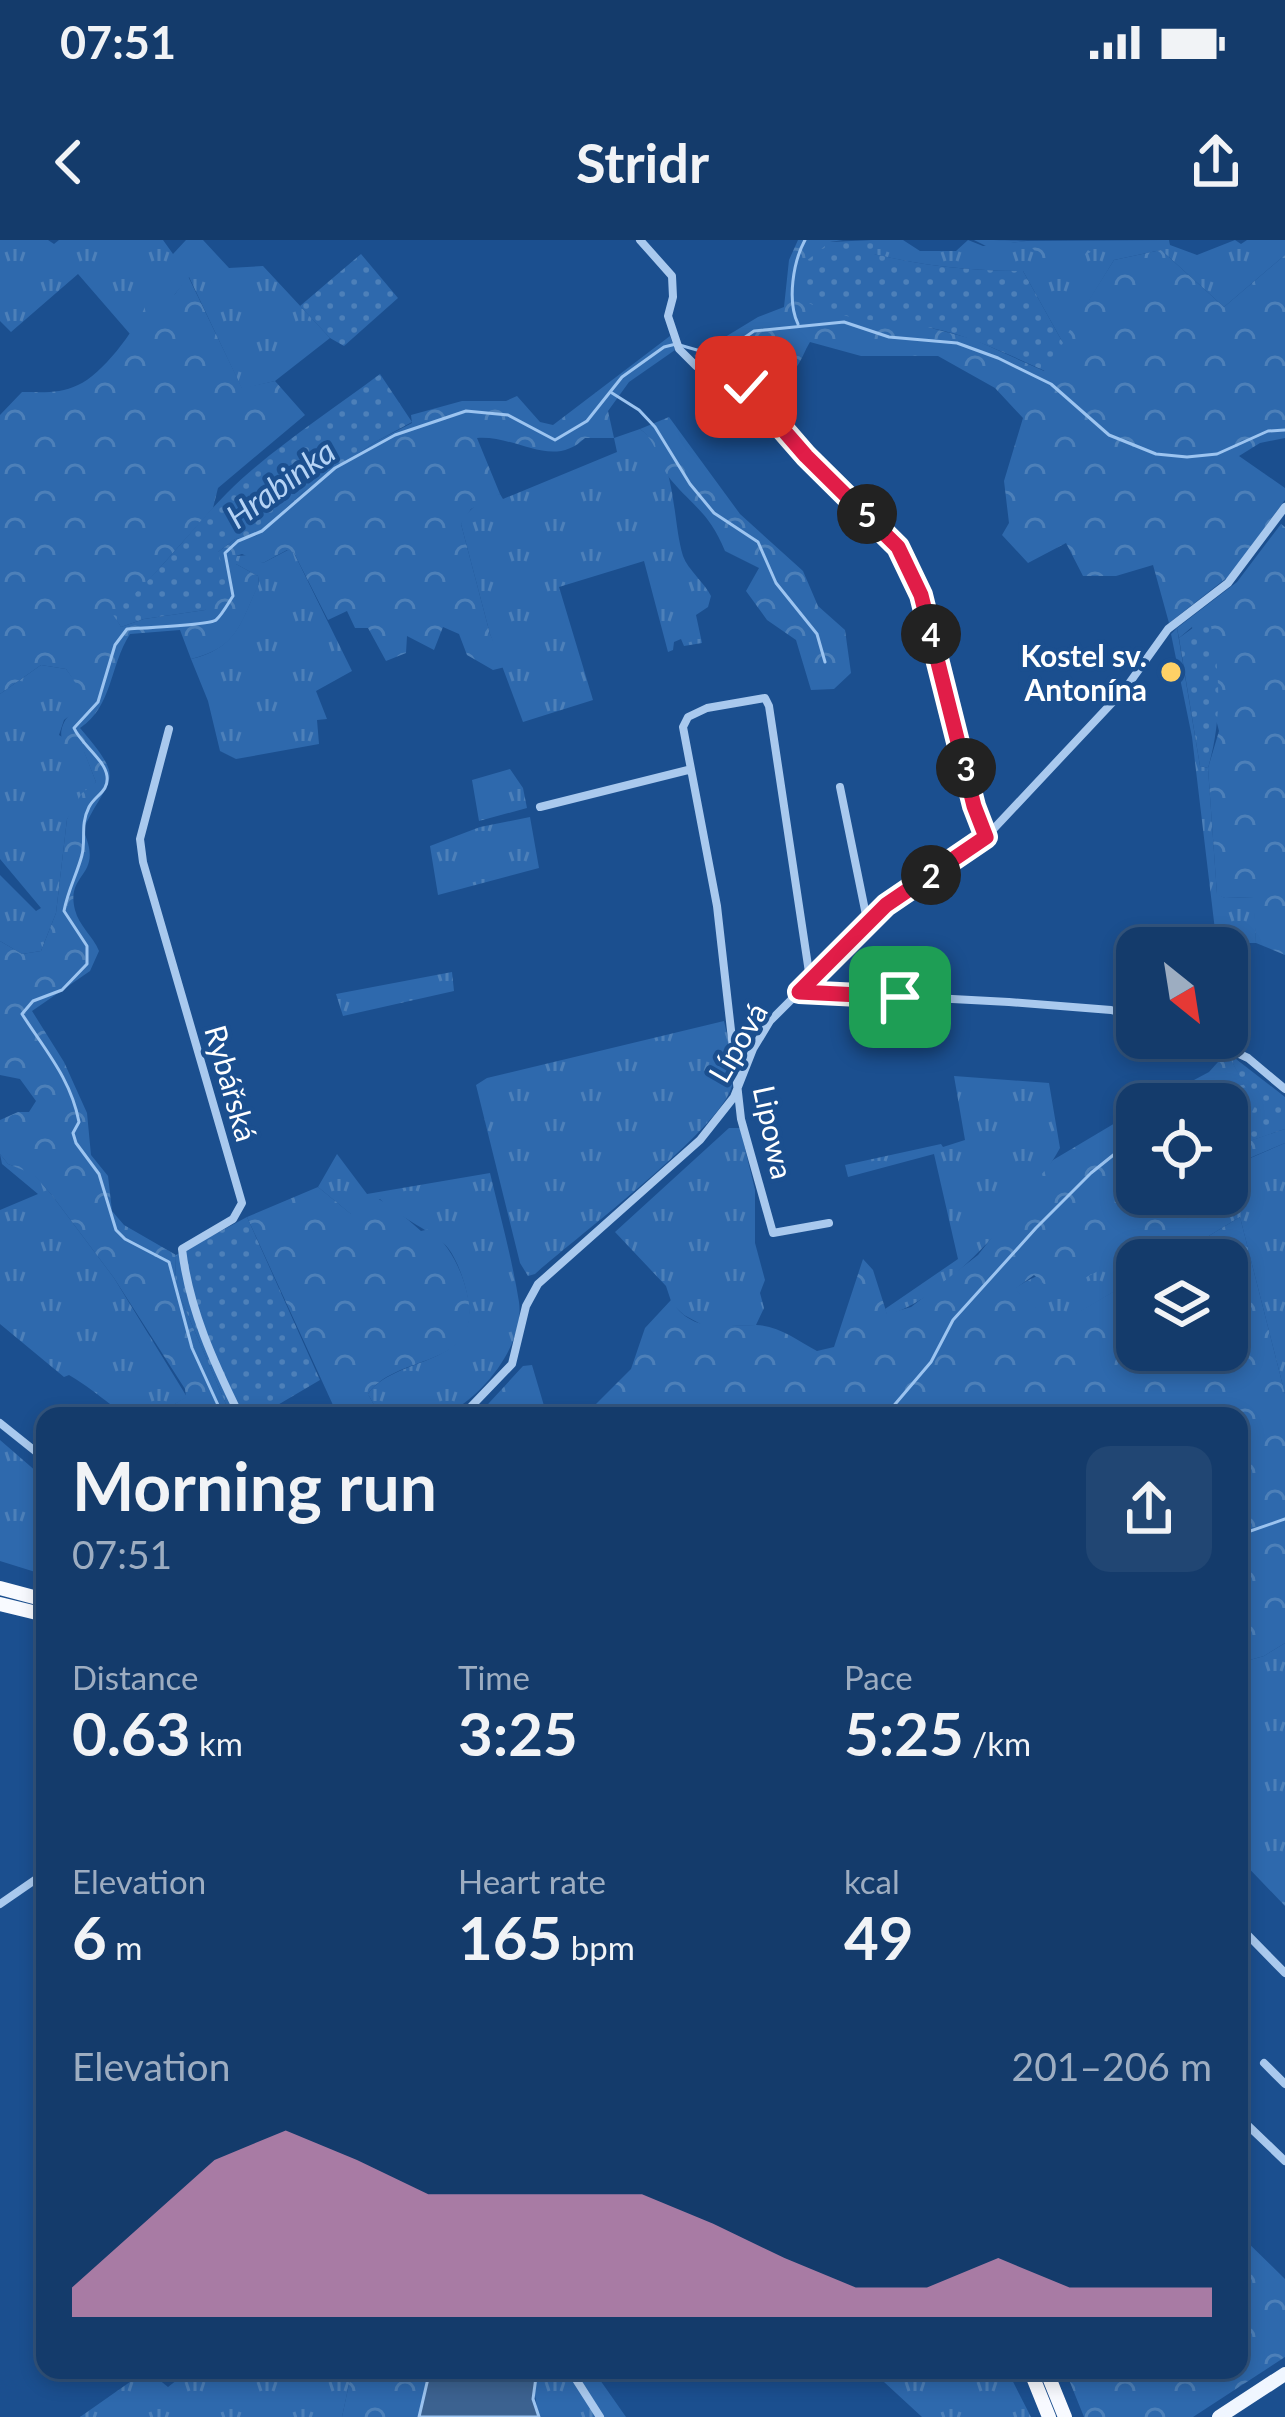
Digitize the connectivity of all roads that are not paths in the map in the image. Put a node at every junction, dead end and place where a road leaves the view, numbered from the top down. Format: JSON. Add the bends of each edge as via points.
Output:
{"nodes":[{"id":1,"x":640,"y":240,"type":"edge"},
{"id":2,"x":1285,"y":507,"type":"edge"},
{"id":3,"x":169,"y":729,"type":"dead end"},
{"id":4,"x":688,"y":770,"type":"junction"},
{"id":5,"x":840,"y":787,"type":"dead end"},
{"id":6,"x":540,"y":807,"type":"dead end"},
{"id":7,"x":986,"y":837,"type":"junction"},
{"id":8,"x":868,"y":921,"type":"junction"},
{"id":9,"x":811,"y":980,"type":"junction"},
{"id":10,"x":799,"y":992,"type":"junction"},
{"id":11,"x":1116,"y":1011,"type":"edge"},
{"id":12,"x":1248,"y":1058,"type":"edge"},
{"id":13,"x":739,"y":1084,"type":"junction"},
{"id":14,"x":1285,"y":1089,"type":"edge"},
{"id":15,"x":829,"y":1223,"type":"dead end"},
{"id":16,"x":236,"y":1407,"type":"edge"},
{"id":17,"x":471,"y":1407,"type":"edge"},
{"id":18,"x":0,"y":1423,"type":"edge"},
{"id":19,"x":36,"y":1452,"type":"edge"},
{"id":20,"x":0,"y":1588,"type":"edge"},
{"id":21,"x":36,"y":1598,"type":"edge"},
{"id":22,"x":0,"y":1604,"type":"edge"},
{"id":23,"x":36,"y":1614,"type":"edge"},
{"id":24,"x":36,"y":1879,"type":"edge"},
{"id":25,"x":0,"y":1904,"type":"edge"},
{"id":26,"x":1248,"y":1935,"type":"edge"},
{"id":27,"x":1285,"y":1973,"type":"edge"},
{"id":28,"x":1264,"y":2063,"type":"dead end"},
{"id":29,"x":1285,"y":2084,"type":"edge"},
{"id":30,"x":1248,"y":2125,"type":"edge"},
{"id":31,"x":1285,"y":2162,"type":"edge"},
{"id":32,"x":1285,"y":2374,"type":"edge"},
{"id":33,"x":576,"y":2379,"type":"edge"},
{"id":34,"x":1034,"y":2379,"type":"edge"},
{"id":35,"x":1050,"y":2379,"type":"edge"},
{"id":36,"x":600,"y":2417,"type":"edge"},
{"id":37,"x":1049,"y":2417,"type":"edge"},
{"id":38,"x":1065,"y":2417,"type":"edge"},
{"id":39,"x":1219,"y":2417,"type":"edge"}],
"edges":[{"from":1,"to":7,"type":"street","via":[[672,276],[668,316],[684,355],[746,387],[898,547],[921,595]]},
{"from":2,"to":7,"type":"street","name":"Lípová","via":[[1228,583],[1168,629],[1125,689]]},
{"from":3,"to":16,"type":"street","name":"Rybářská","via":[[140,838],[242,1203],[233,1219],[182,1249],[201,1327]]},
{"from":4,"to":6,"type":"street"},
{"from":4,"to":9,"type":"street","name":"Lipowa","via":[[688,717],[765,698]]},
{"from":4,"to":13,"type":"street","name":"Lipowa","via":[[717,907]]},
{"from":5,"to":8,"type":"street"},
{"from":7,"to":8,"type":"street","name":"Lípová"},
{"from":8,"to":9,"type":"street","name":"Lípová"},
{"from":9,"to":10,"type":"street","name":"Lípová"},
{"from":10,"to":11,"type":"street"},
{"from":10,"to":13,"type":"street","name":"Lípová","via":[[770,1021]]},
{"from":12,"to":14,"type":"street"},
{"from":13,"to":15,"type":"street","name":"Lipowa","via":[[741,1120],[773,1233]]},
{"from":13,"to":17,"type":"street","name":"Lípová","via":[[700,1141],[538,1284],[512,1364]]},
{"from":18,"to":19,"type":"street"},
{"from":20,"to":21,"type":"highway"},
{"from":22,"to":23,"type":"highway"},
{"from":24,"to":25,"type":"street"},
{"from":26,"to":27,"type":"street"},
{"from":28,"to":29,"type":"street"},
{"from":30,"to":31,"type":"street"},
{"from":32,"to":39,"type":"main road"},
{"from":33,"to":36,"type":"street"},
{"from":34,"to":37,"type":"highway"},
{"from":35,"to":38,"type":"highway"}]}
